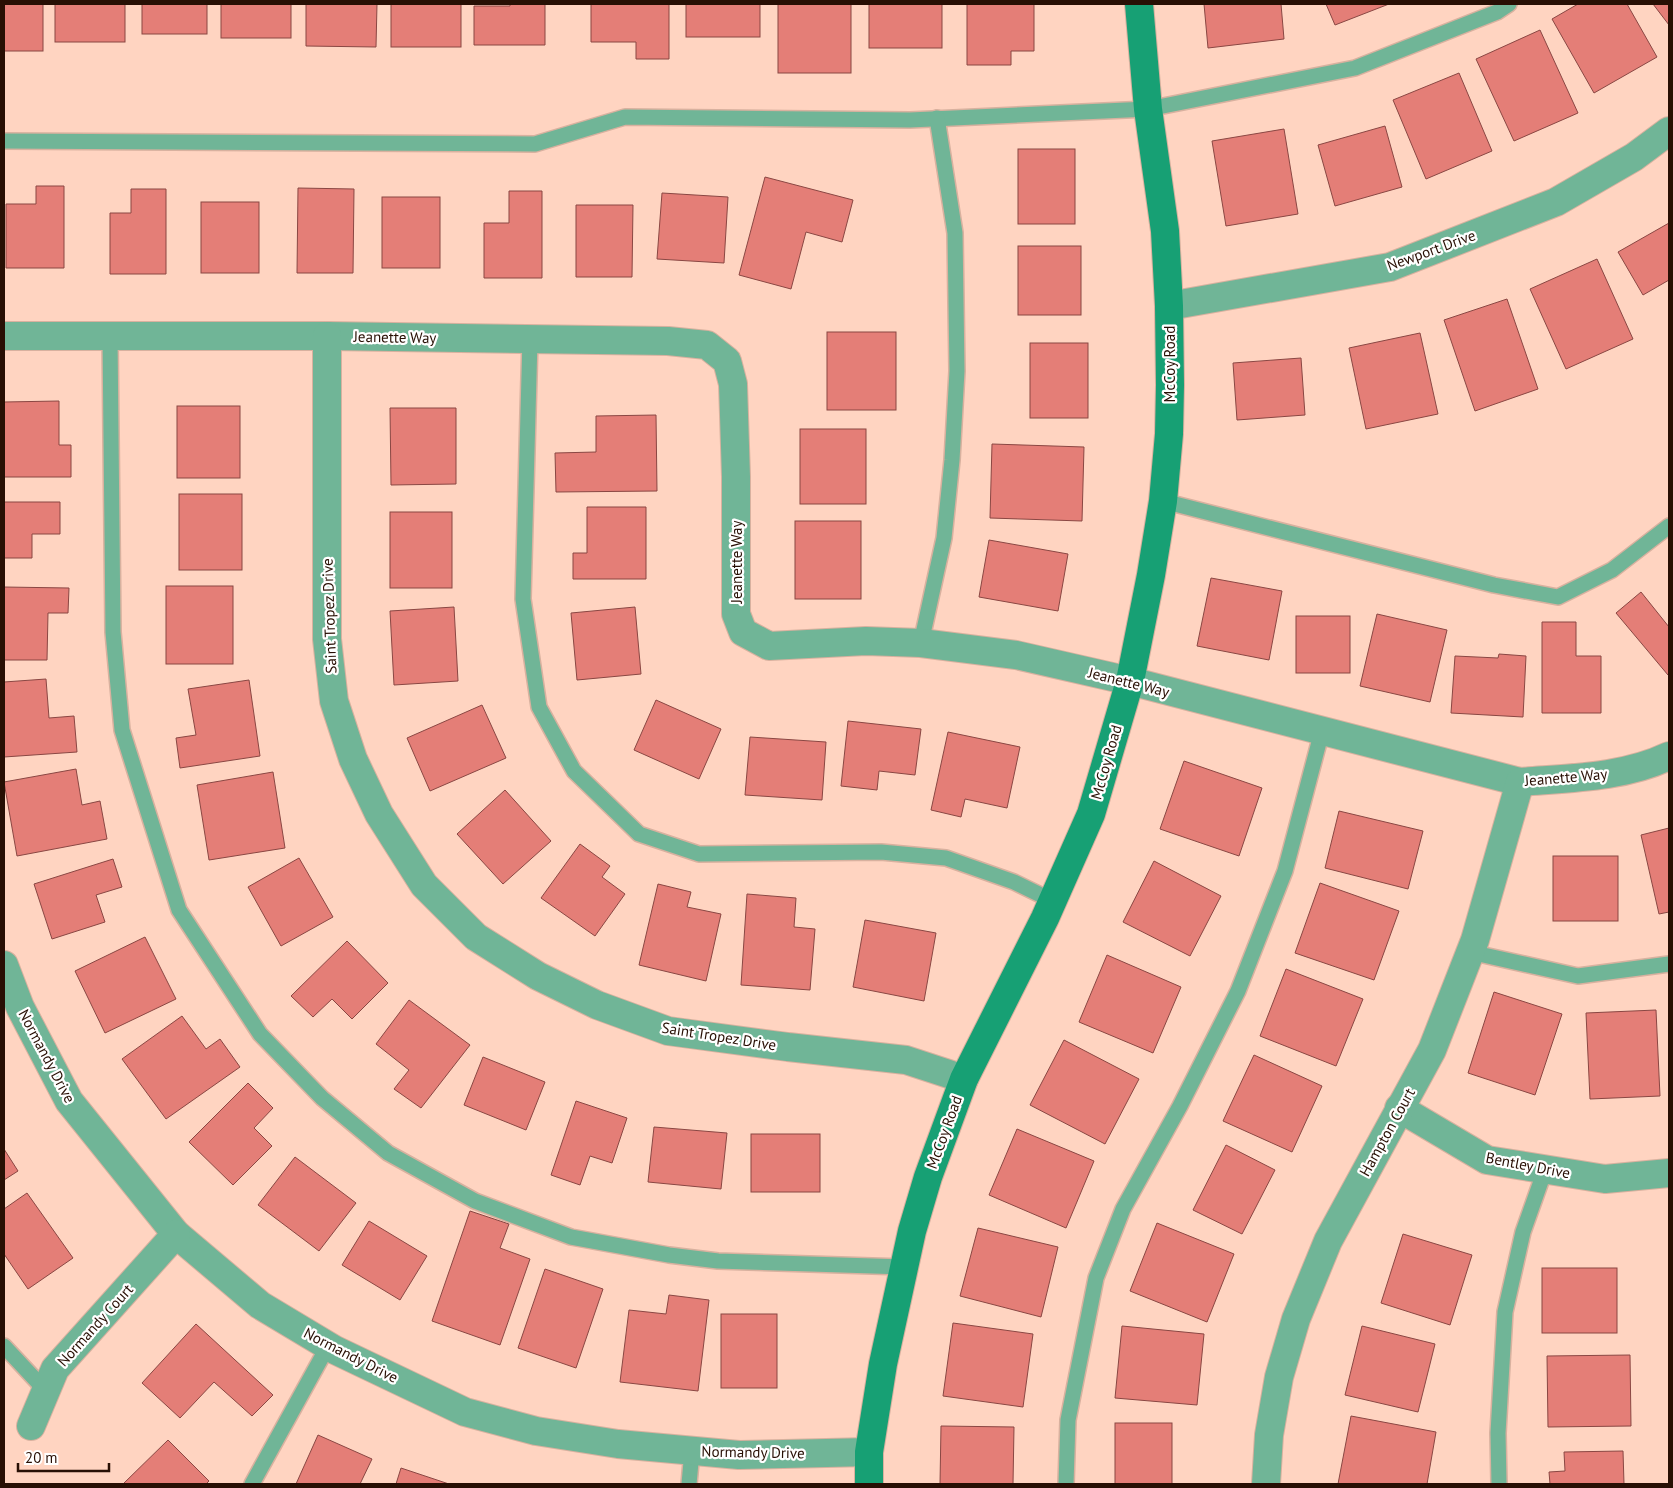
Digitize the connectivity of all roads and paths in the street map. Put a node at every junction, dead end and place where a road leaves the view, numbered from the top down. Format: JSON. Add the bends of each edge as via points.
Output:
{"nodes":[{"id":1,"x":1139,"y":4,"type":"edge"},
{"id":2,"x":1509,"y":4,"type":"edge"},
{"id":3,"x":1148,"y":109,"type":"junction"},
{"id":4,"x":937,"y":118,"type":"junction"},
{"id":5,"x":1669,"y":131,"type":"edge"},
{"id":6,"x":4,"y":141,"type":"edge"},
{"id":7,"x":1169,"y":306,"type":"junction"},
{"id":8,"x":4,"y":336,"type":"edge"},
{"id":9,"x":110,"y":336,"type":"junction"},
{"id":10,"x":327,"y":336,"type":"junction"},
{"id":11,"x":530,"y":339,"type":"junction"},
{"id":12,"x":1162,"y":501,"type":"junction"},
{"id":13,"x":1669,"y":526,"type":"edge"},
{"id":14,"x":921,"y":643,"type":"junction"},
{"id":15,"x":1130,"y":681,"type":"junction"},
{"id":16,"x":1322,"y":731,"type":"junction"},
{"id":17,"x":1669,"y":756,"type":"edge"},
{"id":18,"x":1520,"y":782,"type":"junction"},
{"id":19,"x":1053,"y":901,"type":"junction"},
{"id":20,"x":1470,"y":952,"type":"junction"},
{"id":21,"x":4,"y":964,"type":"edge"},
{"id":22,"x":1669,"y":964,"type":"edge"},
{"id":23,"x":964,"y":1079,"type":"junction"},
{"id":24,"x":1399,"y":1108,"type":"junction"},
{"id":25,"x":1545,"y":1170,"type":"junction"},
{"id":26,"x":1669,"y":1173,"type":"edge"},
{"id":27,"x":176,"y":1234,"type":"junction"},
{"id":28,"x":904,"y":1267,"type":"junction"},
{"id":29,"x":4,"y":1346,"type":"edge"},
{"id":30,"x":328,"y":1346,"type":"junction"},
{"id":31,"x":46,"y":1391,"type":"junction"},
{"id":32,"x":30,"y":1426,"type":"dead end"},
{"id":33,"x":692,"y":1451,"type":"junction"},
{"id":34,"x":870,"y":1452,"type":"junction"},
{"id":35,"x":252,"y":1484,"type":"edge"},
{"id":36,"x":689,"y":1484,"type":"edge"},
{"id":37,"x":869,"y":1484,"type":"edge"},
{"id":38,"x":1066,"y":1484,"type":"edge"},
{"id":39,"x":1266,"y":1484,"type":"edge"},
{"id":40,"x":1499,"y":1484,"type":"edge"}],
"edges":[{"from":1,"to":3,"type":"street","name":"McCoy Road"},
{"from":2,"to":3,"type":"lane","via":[[1497,12],[1355,68]]},
{"from":3,"to":4,"type":"lane"},
{"from":3,"to":7,"type":"street","name":"McCoy Road","via":[[1165,231]]},
{"from":4,"to":6,"type":"lane","via":[[625,117],[535,144]]},
{"from":4,"to":14,"type":"lane","via":[[955,233],[957,371],[944,538]]},
{"from":5,"to":7,"type":"street","name":"Newport Drive","via":[[1634,157],[1556,202],[1390,267]]},
{"from":7,"to":12,"type":"street","name":"McCoy Road","via":[[1169,434]]},
{"from":8,"to":9,"type":"street","name":"Jeanette Way"},
{"from":9,"to":10,"type":"street","name":"Jeanette Way"},
{"from":9,"to":28,"type":"lane","via":[[113,632],[122,730],[179,910],[260,1034],[322,1098],[388,1153],[475,1201],[571,1237],[718,1261]]},
{"from":10,"to":11,"type":"street","name":"Jeanette Way"},
{"from":10,"to":23,"type":"street","name":"Saint Tropez Drive","via":[[327,639],[334,701],[353,759],[379,814],[424,885],[476,937],[538,976],[597,1005],[668,1030],[906,1060]]},
{"from":11,"to":14,"type":"street","name":"Jeanette Way","via":[[668,341],[707,345],[727,361],[734,384],[736,614],[743,632],[769,646],[866,641]]},
{"from":11,"to":19,"type":"lane","via":[[523,599],[540,707],[574,771],[640,834],[699,854],[881,852],[946,858],[1014,882]]},
{"from":12,"to":13,"type":"lane","via":[[1494,585],[1558,597],[1612,570]]},
{"from":12,"to":15,"type":"street","name":"McCoy Road"},
{"from":14,"to":15,"type":"street","name":"Jeanette Way","via":[[1016,655]]},
{"from":15,"to":16,"type":"street","name":"Jeanette Way"},
{"from":15,"to":19,"type":"street","name":"McCoy Road","via":[[1091,814]]},
{"from":16,"to":18,"type":"street","name":"Jeanette Way"},
{"from":16,"to":38,"type":"lane","via":[[1285,871],[1238,991],[1123,1209],[1096,1278],[1068,1420]]},
{"from":17,"to":18,"type":"street","name":"Jeanette Way","via":[[1617,772]]},
{"from":18,"to":20,"type":"street","name":"Hampton Court"},
{"from":19,"to":23,"type":"street","name":"McCoy Road"},
{"from":20,"to":22,"type":"lane","via":[[1578,976]]},
{"from":20,"to":24,"type":"street","name":"Hampton Court","via":[[1432,1050]]},
{"from":21,"to":27,"type":"street","name":"Normandy Drive","via":[[20,1007],[69,1101]]},
{"from":23,"to":28,"type":"street","name":"McCoy Road","via":[[928,1177]]},
{"from":24,"to":25,"type":"street","name":"Bentley Drive","via":[[1487,1160]]},
{"from":24,"to":39,"type":"street","name":"Hampton Court","via":[[1328,1241],[1296,1319],[1279,1377],[1269,1435]]},
{"from":25,"to":26,"type":"street","name":"Bentley Drive","via":[[1604,1179]]},
{"from":25,"to":40,"type":"lane","via":[[1524,1232],[1504,1312]]},
{"from":27,"to":30,"type":"street","name":"Normandy Drive","via":[[260,1306]]},
{"from":27,"to":31,"type":"street","name":"Normandy Court","via":[[55,1369]]},
{"from":28,"to":34,"type":"street","name":"McCoy Road","via":[[883,1364]]},
{"from":29,"to":31,"type":"lane"},
{"from":30,"to":33,"type":"street","name":"Normandy Drive","via":[[465,1412],[545,1432],[618,1444]]},
{"from":30,"to":35,"type":"lane"},
{"from":31,"to":32,"type":"street","name":"Normandy Court"},
{"from":33,"to":34,"type":"street","name":"Normandy Drive","via":[[740,1455]]},
{"from":33,"to":36,"type":"lane"},
{"from":34,"to":37,"type":"street","name":"McCoy Road"}]}
